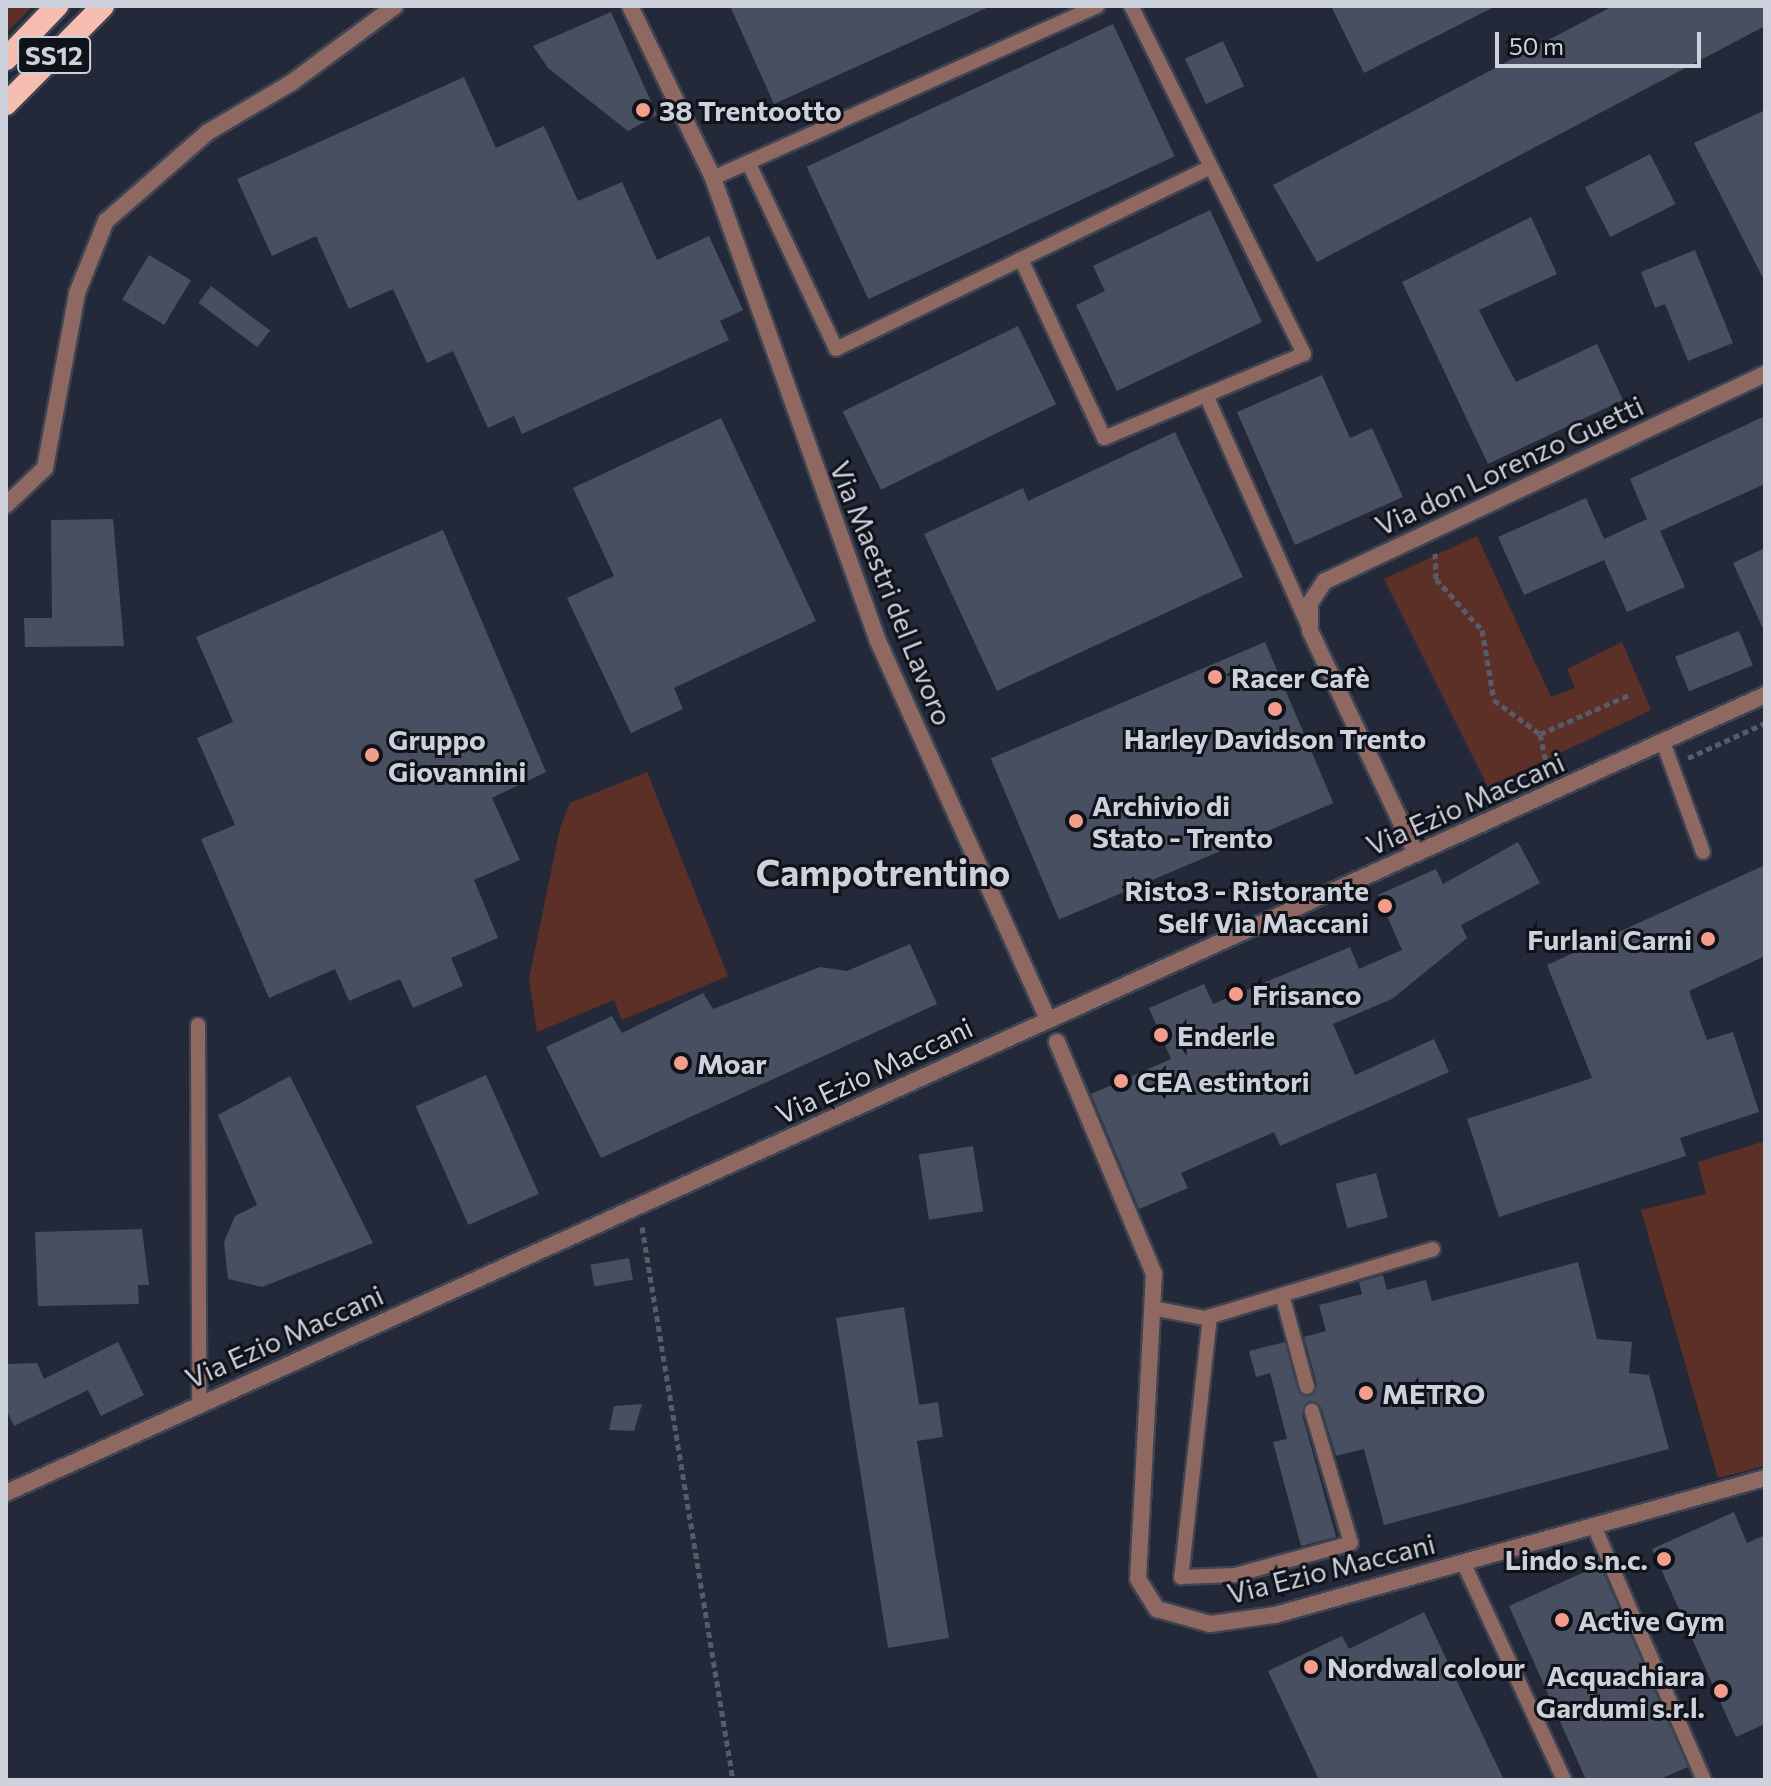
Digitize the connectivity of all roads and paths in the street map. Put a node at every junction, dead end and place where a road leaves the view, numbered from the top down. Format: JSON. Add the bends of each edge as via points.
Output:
{"nodes":[{"id":1,"x":57,"y":6,"type":"edge"},
{"id":2,"x":103,"y":6,"type":"edge"},
{"id":3,"x":395,"y":6,"type":"edge"},
{"id":4,"x":630,"y":6,"type":"edge"},
{"id":5,"x":1097,"y":6,"type":"edge"},
{"id":6,"x":1131,"y":6,"type":"edge"},
{"id":7,"x":6,"y":59,"type":"edge"},
{"id":8,"x":6,"y":104,"type":"edge"},
{"id":9,"x":750,"y":166,"type":"junction"},
{"id":10,"x":1208,"y":168,"type":"junction"},
{"id":11,"x":713,"y":178,"type":"junction"},
{"id":12,"x":1021,"y":259,"type":"junction"},
{"id":13,"x":1765,"y":374,"type":"edge"},
{"id":14,"x":1206,"y":395,"type":"junction"},
{"id":15,"x":6,"y":505,"type":"edge"},
{"id":16,"x":1435,"y":553,"type":"dead end"},
{"id":17,"x":1310,"y":631,"type":"junction"},
{"id":18,"x":1629,"y":695,"type":"dead end"},
{"id":19,"x":1765,"y":695,"type":"edge"},
{"id":20,"x":1540,"y":734,"type":"junction"},
{"id":21,"x":1663,"y":742,"type":"junction"},
{"id":22,"x":1547,"y":766,"type":"dead end"},
{"id":23,"x":1703,"y":852,"type":"dead end"},
{"id":24,"x":1416,"y":854,"type":"junction"},
{"id":25,"x":1048,"y":1019,"type":"junction"},
{"id":26,"x":198,"y":1025,"type":"dead end"},
{"id":27,"x":1057,"y":1042,"type":"joint"},
{"id":28,"x":639,"y":1206,"type":"junction"},
{"id":29,"x":1433,"y":1249,"type":"dead end"},
{"id":30,"x":1283,"y":1298,"type":"junction"},
{"id":31,"x":1152,"y":1308,"type":"junction"},
{"id":32,"x":1210,"y":1316,"type":"junction"},
{"id":33,"x":1307,"y":1387,"type":"dead end"},
{"id":34,"x":199,"y":1402,"type":"junction"},
{"id":35,"x":1312,"y":1411,"type":"dead end"},
{"id":36,"x":1765,"y":1478,"type":"edge"},
{"id":37,"x":6,"y":1493,"type":"edge"},
{"id":38,"x":1594,"y":1526,"type":"junction"},
{"id":39,"x":1463,"y":1562,"type":"junction"},
{"id":40,"x":733,"y":1780,"type":"edge"},
{"id":41,"x":1564,"y":1780,"type":"edge"},
{"id":42,"x":1704,"y":1780,"type":"edge"}],
"edges":[{"from":1,"to":7,"type":"highway","number":"SS12"},
{"from":2,"to":8,"type":"highway","number":"SS12"},
{"from":3,"to":15,"type":"street","via":[[291,83],[208,132],[106,221],[77,293],[45,468]]},
{"from":4,"to":11,"type":"street","name":"Via Maestri del Lavoro"},
{"from":5,"to":9,"type":"lane"},
{"from":6,"to":10,"type":"lane"},
{"from":9,"to":11,"type":"lane"},
{"from":9,"to":12,"type":"lane","via":[[836,349]]},
{"from":10,"to":12,"type":"lane"},
{"from":10,"to":14,"type":"lane","via":[[1304,354]]},
{"from":11,"to":25,"type":"street","name":"Via Maestri del Lavoro","via":[[878,641]]},
{"from":12,"to":14,"type":"lane","via":[[1104,438]]},
{"from":13,"to":17,"type":"street","name":"Via don Lorenzo Guetti","via":[[1325,581],[1310,603]]},
{"from":14,"to":17,"type":"lane"},
{"from":16,"to":20,"type":"path","via":[[1436,579],[1482,630],[1494,700]]},
{"from":17,"to":24,"type":"street"},
{"from":18,"to":20,"type":"path"},
{"from":19,"to":21,"type":"street","name":"Via Ezio Maccani"},
{"from":20,"to":22,"type":"path"},
{"from":21,"to":23,"type":"lane"},
{"from":21,"to":24,"type":"street","name":"Via Ezio Maccani"},
{"from":24,"to":25,"type":"street","name":"Via Ezio Maccani"},
{"from":25,"to":27,"type":"lane"},
{"from":25,"to":28,"type":"street","name":"Via Ezio Maccani"},
{"from":26,"to":34,"type":"lane"},
{"from":27,"to":31,"type":"street","name":"Via Ezio Maccani","via":[[1154,1274]]},
{"from":28,"to":34,"type":"street","name":"Via Ezio Maccani"},
{"from":28,"to":40,"type":"path"},
{"from":29,"to":30,"type":"lane"},
{"from":30,"to":32,"type":"lane"},
{"from":30,"to":33,"type":"lane"},
{"from":31,"to":32,"type":"lane"},
{"from":31,"to":39,"type":"street","name":"Via Ezio Maccani","via":[[1138,1579],[1157,1609],[1210,1624],[1275,1615]]},
{"from":32,"to":35,"type":"lane","via":[[1181,1577],[1235,1575],[1351,1543]]},
{"from":34,"to":37,"type":"street","name":"Via Ezio Maccani"},
{"from":36,"to":38,"type":"street","name":"Via Ezio Maccani"},
{"from":38,"to":39,"type":"street","name":"Via Ezio Maccani"},
{"from":38,"to":42,"type":"lane"},
{"from":39,"to":41,"type":"lane"}]}
